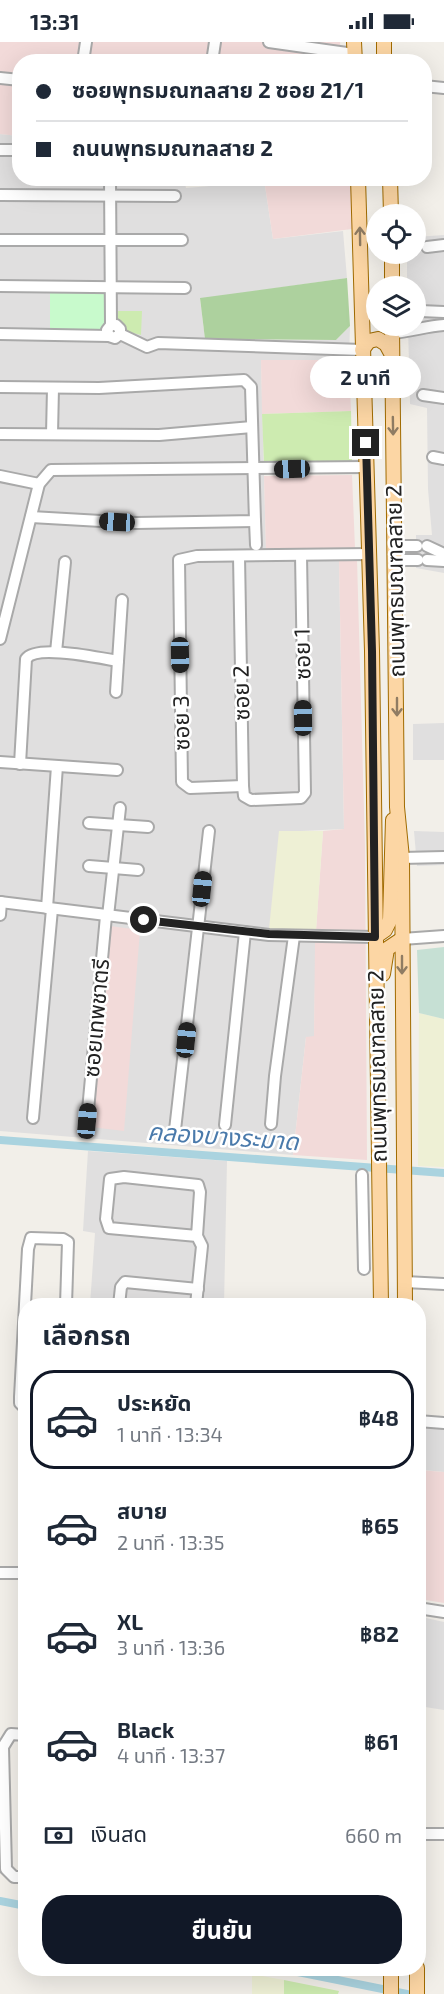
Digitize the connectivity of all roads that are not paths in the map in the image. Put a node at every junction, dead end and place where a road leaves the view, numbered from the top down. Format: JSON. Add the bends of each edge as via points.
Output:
{"nodes":[{"id":1,"x":269,"y":42,"type":"edge"},
{"id":2,"x":354,"y":52,"type":"edge"},
{"id":3,"x":110,"y":186,"type":"edge"},
{"id":4,"x":358,"y":186,"type":"edge"},
{"id":5,"x":390,"y":186,"type":"edge"},
{"id":6,"x":0,"y":195,"type":"edge"},
{"id":7,"x":110,"y":196,"type":"junction"},
{"id":8,"x":175,"y":196,"type":"dead end"},
{"id":9,"x":391,"y":204,"type":"edge"},
{"id":10,"x":0,"y":240,"type":"edge"},
{"id":11,"x":110,"y":240,"type":"junction"},
{"id":12,"x":182,"y":240,"type":"dead end"},
{"id":13,"x":444,"y":245,"type":"edge"},
{"id":14,"x":427,"y":247,"type":"dead end"},
{"id":15,"x":0,"y":286,"type":"edge"},
{"id":16,"x":111,"y":287,"type":"junction"},
{"id":17,"x":185,"y":288,"type":"dead end"},
{"id":18,"x":426,"y":311,"type":"edge"},
{"id":19,"x":444,"y":312,"type":"edge"},
{"id":20,"x":444,"y":326,"type":"edge"},
{"id":21,"x":426,"y":327,"type":"edge"},
{"id":22,"x":113,"y":332,"type":"junction"},
{"id":23,"x":0,"y":334,"type":"edge"},
{"id":24,"x":392,"y":336,"type":"edge"},
{"id":25,"x":362,"y":350,"type":"junction"},
{"id":26,"x":392,"y":355,"type":"junction"},
{"id":27,"x":0,"y":387,"type":"edge"},
{"id":28,"x":53,"y":388,"type":"junction"},
{"id":29,"x":423,"y":395,"type":"dead end"},
{"id":30,"x":444,"y":398,"type":"edge"},
{"id":31,"x":252,"y":427,"type":"junction"},
{"id":32,"x":0,"y":434,"type":"edge"},
{"id":33,"x":52,"y":434,"type":"junction"},
{"id":34,"x":367,"y":467,"type":"junction"},
{"id":35,"x":253,"y":470,"type":"junction"},
{"id":36,"x":0,"y":476,"type":"edge"},
{"id":37,"x":39,"y":484,"type":"junction"},
{"id":38,"x":31,"y":517,"type":"junction"},
{"id":39,"x":255,"y":520,"type":"junction"},
{"id":40,"x":256,"y":545,"type":"dead end"},
{"id":41,"x":395,"y":553,"type":"junction"},
{"id":42,"x":370,"y":554,"type":"junction"},
{"id":43,"x":444,"y":554,"type":"edge"},
{"id":44,"x":301,"y":555,"type":"junction"},
{"id":45,"x":239,"y":556,"type":"junction"},
{"id":46,"x":444,"y":561,"type":"edge"},
{"id":47,"x":65,"y":562,"type":"dead end"},
{"id":48,"x":122,"y":600,"type":"dead end"},
{"id":49,"x":4,"y":601,"type":"edge"},
{"id":50,"x":0,"y":639,"type":"edge"},
{"id":51,"x":397,"y":649,"type":"junction"},
{"id":52,"x":372,"y":651,"type":"junction"},
{"id":53,"x":56,"y":652,"type":"junction"},
{"id":54,"x":118,"y":661,"type":"junction"},
{"id":55,"x":117,"y":692,"type":"dead end"},
{"id":56,"x":0,"y":762,"type":"edge"},
{"id":57,"x":20,"y":764,"type":"junction"},
{"id":58,"x":57,"y":766,"type":"junction"},
{"id":59,"x":117,"y":770,"type":"dead end"},
{"id":60,"x":243,"y":786,"type":"junction"},
{"id":61,"x":397,"y":807,"type":"junction"},
{"id":62,"x":120,"y":808,"type":"dead end"},
{"id":63,"x":89,"y":823,"type":"dead end"},
{"id":64,"x":118,"y":825,"type":"junction"},
{"id":65,"x":148,"y":827,"type":"dead end"},
{"id":66,"x":209,"y":831,"type":"dead end"},
{"id":67,"x":444,"y":857,"type":"edge"},
{"id":68,"x":402,"y":858,"type":"junction"},
{"id":69,"x":89,"y":866,"type":"dead end"},
{"id":70,"x":113,"y":868,"type":"junction"},
{"id":71,"x":138,"y":870,"type":"dead end"},
{"id":72,"x":1,"y":902,"type":"edge"},
{"id":73,"x":49,"y":908,"type":"junction"},
{"id":74,"x":0,"y":915,"type":"edge"},
{"id":75,"x":107,"y":916,"type":"junction"},
{"id":76,"x":198,"y":927,"type":"junction"},
{"id":77,"x":245,"y":932,"type":"junction"},
{"id":78,"x":294,"y":936,"type":"junction"},
{"id":79,"x":444,"y":936,"type":"edge"},
{"id":80,"x":375,"y":937,"type":"junction"},
{"id":81,"x":402,"y":939,"type":"junction"},
{"id":82,"x":378,"y":1062,"type":"junction"},
{"id":83,"x":33,"y":1118,"type":"dead end"},
{"id":84,"x":87,"y":1121,"type":"dead end"},
{"id":85,"x":272,"y":1124,"type":"dead end"},
{"id":86,"x":225,"y":1125,"type":"dead end"},
{"id":87,"x":176,"y":1130,"type":"dead end"},
{"id":88,"x":362,"y":1175,"type":"dead end"},
{"id":89,"x":380,"y":1226,"type":"junction"},
{"id":90,"x":363,"y":1227,"type":"junction"},
{"id":91,"x":197,"y":1236,"type":"junction"},
{"id":92,"x":381,"y":1248,"type":"junction"},
{"id":93,"x":405,"y":1249,"type":"junction"},
{"id":94,"x":364,"y":1269,"type":"dead end"},
{"id":95,"x":405,"y":1282,"type":"junction"},
{"id":96,"x":444,"y":1284,"type":"edge"},
{"id":97,"x":198,"y":1289,"type":"junction"},
{"id":98,"x":25,"y":1298,"type":"edge"},
{"id":99,"x":66,"y":1298,"type":"edge"},
{"id":100,"x":120,"y":1298,"type":"edge"},
{"id":101,"x":197,"y":1298,"type":"edge"},
{"id":102,"x":381,"y":1298,"type":"edge"},
{"id":103,"x":405,"y":1298,"type":"edge"},
{"id":104,"x":426,"y":1422,"type":"edge"},
{"id":105,"x":444,"y":1424,"type":"edge"},
{"id":106,"x":0,"y":1573,"type":"edge"},
{"id":107,"x":18,"y":1573,"type":"edge"},
{"id":108,"x":426,"y":1609,"type":"edge"},
{"id":109,"x":444,"y":1612,"type":"edge"},
{"id":110,"x":18,"y":1734,"type":"edge"},
{"id":111,"x":426,"y":1833,"type":"edge"},
{"id":112,"x":444,"y":1834,"type":"edge"},
{"id":113,"x":18,"y":1877,"type":"edge"},
{"id":114,"x":391,"y":1976,"type":"edge"},
{"id":115,"x":392,"y":1994,"type":"edge"}],
"edges":[{"from":1,"to":2,"type":"street"},
{"from":3,"to":7,"type":"street"},
{"from":25,"to":4,"type":"main road","name":"ถนนพุทธมณฑลสาย 2","one_way":true},
{"from":5,"to":9,"type":"main road"},
{"from":6,"to":7,"type":"street"},
{"from":7,"to":8,"type":"street"},
{"from":7,"to":11,"type":"street"},
{"from":10,"to":11,"type":"street"},
{"from":11,"to":12,"type":"street"},
{"from":11,"to":16,"type":"street"},
{"from":13,"to":14,"type":"street"},
{"from":15,"to":16,"type":"street"},
{"from":16,"to":17,"type":"street"},
{"from":16,"to":22,"type":"street"},
{"from":18,"to":19,"type":"street"},
{"from":20,"to":21,"type":"street"},
{"from":22,"to":23,"type":"street"},
{"from":22,"to":25,"type":"street","via":[[158,343]]},
{"from":24,"to":26,"type":"main road","name":"ถนนพุทธมณฑลสาย 2"},
{"from":25,"to":26,"type":"main road","via":[[369,341],[378,339]]},
{"from":25,"to":34,"type":"main road","name":"ถนนพุทธมณฑลสาย 2"},
{"from":26,"to":41,"type":"main road","name":"ถนนพุทธมณฑลสาย 2","one_way":true},
{"from":27,"to":28,"type":"street"},
{"from":28,"to":31,"type":"street","via":[[244,380],[251,387]]},
{"from":28,"to":33,"type":"street"},
{"from":29,"to":30,"type":"street"},
{"from":31,"to":33,"type":"street","via":[[159,435]]},
{"from":31,"to":35,"type":"street"},
{"from":32,"to":33,"type":"street"},
{"from":34,"to":35,"type":"street"},
{"from":34,"to":42,"type":"main road","name":"ถนนพุทธมณฑลสาย 2"},
{"from":35,"to":37,"type":"street","via":[[58,469],[45,474]]},
{"from":35,"to":39,"type":"street"},
{"from":36,"to":37,"type":"street"},
{"from":37,"to":38,"type":"street"},
{"from":38,"to":39,"type":"street","via":[[135,523]]},
{"from":38,"to":49,"type":"street"},
{"from":39,"to":40,"type":"street"},
{"from":41,"to":43,"type":"street","via":[[422,546]]},
{"from":41,"to":46,"type":"street"},
{"from":41,"to":51,"type":"main road","name":"ถนนพุทธมณฑลสาย 2"},
{"from":42,"to":44,"type":"street"},
{"from":42,"to":52,"type":"main road","name":"ถนนพุทธมณฑลสาย 2"},
{"from":44,"to":45,"type":"street"},
{"from":44,"to":60,"type":"street","name":"ซอย 1","via":[[304,793],[301,798],[248,800]]},
{"from":45,"to":60,"type":"street","name":"ซอย 2"},
{"from":45,"to":60,"type":"street","name":"ซอย 3","via":[[184,557],[178,565],[182,782],[190,788]]},
{"from":47,"to":53,"type":"street"},
{"from":48,"to":54,"type":"street"},
{"from":49,"to":50,"type":"street"},
{"from":51,"to":52,"type":"main road","via":[[386,664],[377,662]]},
{"from":51,"to":61,"type":"main road","name":"ถนนพุทธมณฑลสาย 2","one_way":true},
{"from":52,"to":80,"type":"main road","name":"ถนนพุทธมณฑลสาย 2"},
{"from":53,"to":54,"type":"street"},
{"from":53,"to":57,"type":"street","via":[[35,652],[26,659]]},
{"from":54,"to":55,"type":"street"},
{"from":56,"to":57,"type":"street"},
{"from":57,"to":58,"type":"street"},
{"from":58,"to":59,"type":"street"},
{"from":58,"to":73,"type":"street"},
{"from":61,"to":68,"type":"main road","name":"ถนนพุทธมณฑลสาย 2"},
{"from":61,"to":80,"type":"main road","via":[[391,838],[390,920]]},
{"from":62,"to":64,"type":"street","name":"ซอยเทพชาตรี"},
{"from":63,"to":64,"type":"street"},
{"from":64,"to":65,"type":"street"},
{"from":64,"to":70,"type":"street","name":"ซอยเทพชาตรี"},
{"from":66,"to":76,"type":"street"},
{"from":67,"to":68,"type":"street"},
{"from":68,"to":81,"type":"main road","name":"ถนนพุทธมณฑลสาย 2"},
{"from":69,"to":70,"type":"street"},
{"from":70,"to":71,"type":"street"},
{"from":70,"to":75,"type":"street","name":"ซอยเทพชาตรี"},
{"from":72,"to":73,"type":"street"},
{"from":72,"to":74,"type":"street"},
{"from":73,"to":75,"type":"street"},
{"from":73,"to":83,"type":"street"},
{"from":75,"to":76,"type":"street"},
{"from":75,"to":84,"type":"street","name":"ซอยเทพชาตรี"},
{"from":76,"to":77,"type":"street"},
{"from":76,"to":87,"type":"street"},
{"from":77,"to":78,"type":"street"},
{"from":77,"to":86,"type":"street"},
{"from":78,"to":80,"type":"street"},
{"from":78,"to":85,"type":"street"},
{"from":79,"to":81,"type":"street"},
{"from":80,"to":82,"type":"main road","name":"ถนนพุทธมณฑลสาย 2"},
{"from":81,"to":82,"type":"main road","via":[[385,954],[382,1048]]},
{"from":81,"to":93,"type":"main road","name":"ถนนพุทธมณฑลสาย 2","one_way":true},
{"from":82,"to":89,"type":"main road","name":"ถนนพุทธมณฑลสาย 2"},
{"from":88,"to":90,"type":"street"},
{"from":89,"to":90,"type":"street"},
{"from":89,"to":92,"type":"main road","name":"ถนนพุทธมณฑลสาย 2"},
{"from":90,"to":94,"type":"street"},
{"from":91,"to":91,"type":"street","via":[[109,1228],[105,1219],[109,1183],[113,1177],[198,1185]]},
{"from":91,"to":97,"type":"street","via":[[202,1246]]},
{"from":92,"to":93,"type":"main road","via":[[387,1237],[394,1235]]},
{"from":92,"to":102,"type":"main road","name":"ถนนพุทธมณฑลสาย 2"},
{"from":93,"to":95,"type":"main road","name":"ถนนพุทธมณฑลสาย 2"},
{"from":95,"to":96,"type":"street"},
{"from":95,"to":103,"type":"main road","name":"ถนนพุทธมณฑลสาย 2"},
{"from":97,"to":100,"type":"street","via":[[125,1282]]},
{"from":97,"to":101,"type":"street"},
{"from":98,"to":99,"type":"street","via":[[32,1238],[68,1242]]},
{"from":104,"to":105,"type":"street"},
{"from":106,"to":107,"type":"street"},
{"from":108,"to":109,"type":"street"},
{"from":110,"to":113,"type":"street","via":[[11,1734],[3,1747],[6,1869]]},
{"from":111,"to":112,"type":"street"},
{"from":114,"to":115,"type":"main road"}]}
